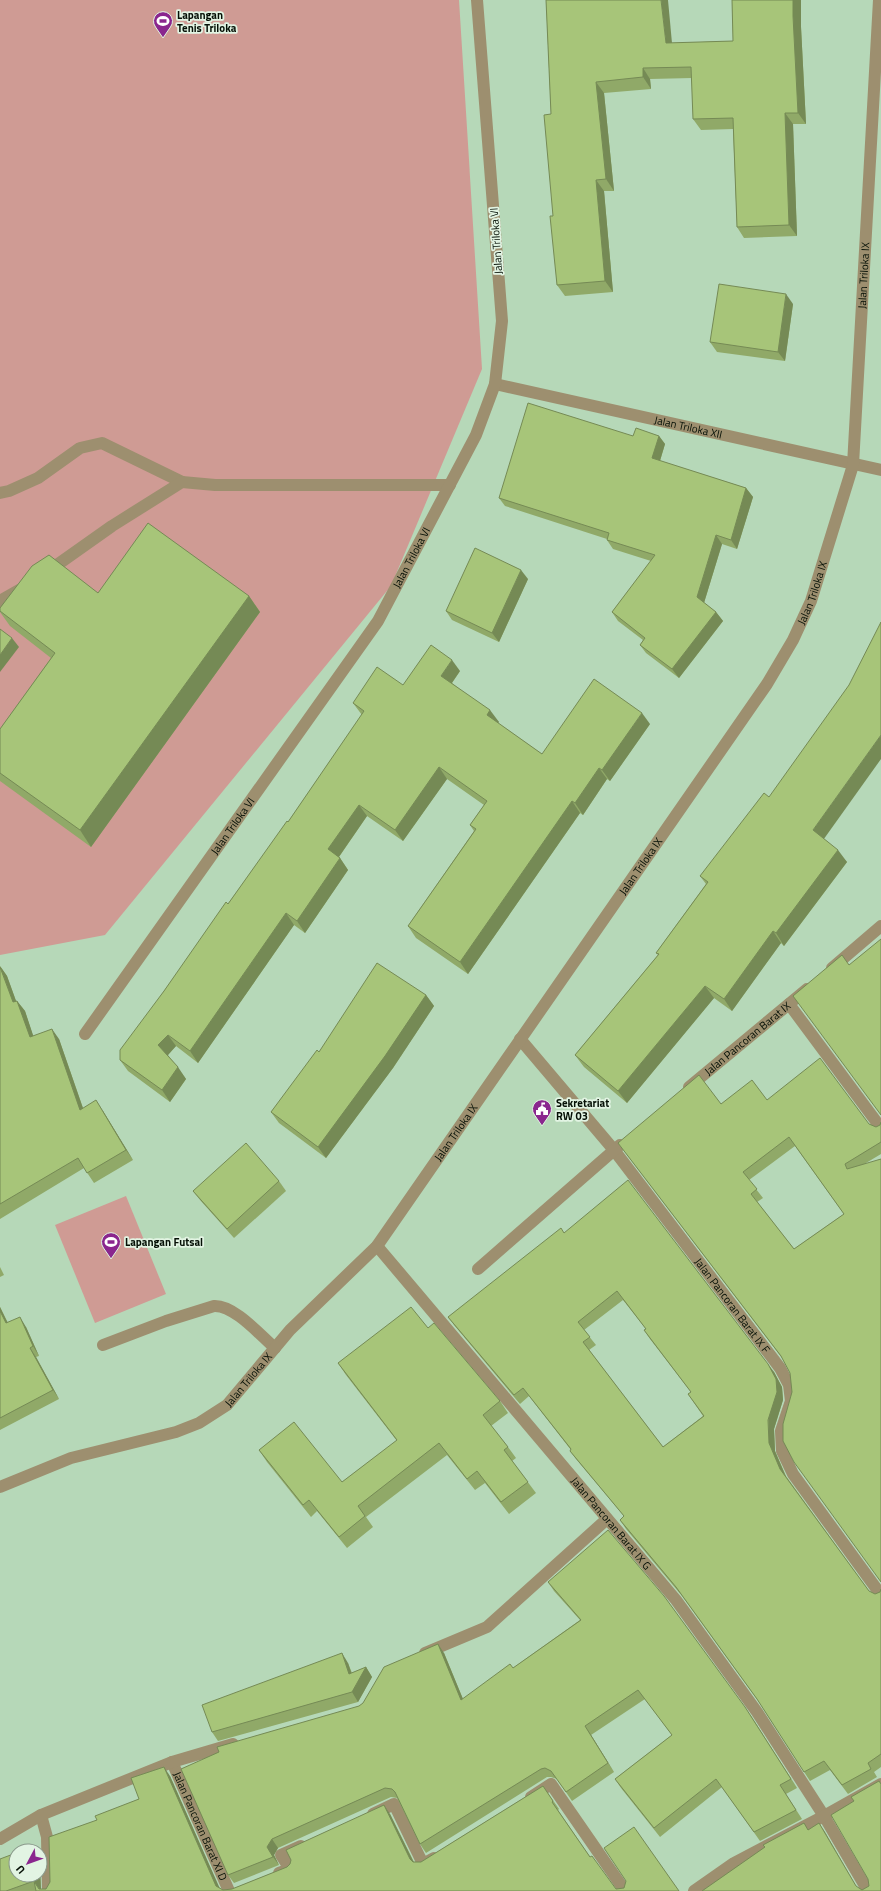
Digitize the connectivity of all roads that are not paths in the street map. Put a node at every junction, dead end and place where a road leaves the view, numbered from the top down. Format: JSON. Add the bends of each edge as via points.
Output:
{"nodes":[{"id":1,"x":477,"y":0,"type":"edge"},
{"id":2,"x":879,"y":0,"type":"edge"},
{"id":3,"x":496,"y":384,"type":"junction"},
{"id":4,"x":853,"y":465,"type":"junction"},
{"id":5,"x":881,"y":470,"type":"edge"},
{"id":6,"x":182,"y":482,"type":"junction"},
{"id":7,"x":450,"y":485,"type":"junction"},
{"id":8,"x":0,"y":493,"type":"edge"},
{"id":9,"x":0,"y":602,"type":"edge"},
{"id":10,"x":881,"y":926,"type":"edge"},
{"id":11,"x":789,"y":1004,"type":"junction"},
{"id":12,"x":85,"y":1034,"type":"dead end"},
{"id":13,"x":520,"y":1039,"type":"junction"},
{"id":14,"x":680,"y":1094,"type":"edge"},
{"id":15,"x":881,"y":1128,"type":"edge"},
{"id":16,"x":632,"y":1135,"type":"edge"},
{"id":17,"x":614,"y":1150,"type":"junction"},
{"id":18,"x":377,"y":1246,"type":"junction"},
{"id":19,"x":478,"y":1269,"type":"dead end"},
{"id":20,"x":103,"y":1345,"type":"dead end"},
{"id":21,"x":275,"y":1348,"type":"junction"},
{"id":22,"x":0,"y":1486,"type":"edge"},
{"id":23,"x":607,"y":1518,"type":"junction"},
{"id":24,"x":881,"y":1595,"type":"edge"},
{"id":25,"x":413,"y":1658,"type":"edge"},
{"id":26,"x":241,"y":1742,"type":"edge"},
{"id":27,"x":172,"y":1762,"type":"junction"},
{"id":28,"x":881,"y":1784,"type":"edge"},
{"id":29,"x":518,"y":1805,"type":"edge"},
{"id":30,"x":41,"y":1815,"type":"junction"},
{"id":31,"x":824,"y":1816,"type":"junction"},
{"id":32,"x":359,"y":1820,"type":"edge"},
{"id":33,"x":0,"y":1839,"type":"edge"},
{"id":34,"x":310,"y":1842,"type":"edge"},
{"id":35,"x":443,"y":1852,"type":"edge"},
{"id":36,"x":270,"y":1877,"type":"edge"},
{"id":37,"x":48,"y":1891,"type":"edge"},
{"id":38,"x":229,"y":1891,"type":"edge"},
{"id":39,"x":625,"y":1891,"type":"edge"},
{"id":40,"x":694,"y":1891,"type":"edge"},
{"id":41,"x":868,"y":1891,"type":"edge"}],
"edges":[{"from":1,"to":3,"type":"street","name":"Jalan Triloka VI","via":[[502,321]]},
{"from":2,"to":4,"type":"street","name":"Jalan Triloka IX"},
{"from":3,"to":4,"type":"street","name":"Jalan Triloka XII"},
{"from":3,"to":7,"type":"street","name":"Jalan Triloka VI","via":[[476,435]]},
{"from":4,"to":5,"type":"street","name":"Jalan Triloka XII"},
{"from":4,"to":13,"type":"street","name":"Jalan Triloka IX","via":[[811,601],[793,640],[771,678]]},
{"from":6,"to":7,"type":"street","via":[[215,485]]},
{"from":6,"to":8,"type":"street","via":[[102,443],[80,448],[38,478]]},
{"from":6,"to":9,"type":"street"},
{"from":7,"to":12,"type":"street","name":"Jalan Triloka VI","via":[[378,621]]},
{"from":10,"to":11,"type":"street","name":"Jalan Pancoran Barat IX"},
{"from":11,"to":14,"type":"street","name":"Jalan Pancoran Barat IX"},
{"from":11,"to":15,"type":"street"},
{"from":13,"to":17,"type":"street","name":"Jalan Pancoran Barat IX F"},
{"from":13,"to":18,"type":"street","name":"Jalan Triloka IX"},
{"from":16,"to":17,"type":"street"},
{"from":17,"to":19,"type":"street"},
{"from":17,"to":24,"type":"street","name":"Jalan Pancoran Barat IX F","via":[[780,1368],[790,1385],[791,1401],[781,1431],[782,1451],[793,1474]]},
{"from":18,"to":21,"type":"street","name":"Jalan Triloka IX","via":[[290,1330]]},
{"from":18,"to":23,"type":"street","name":"Jalan Pancoran Barat IX G"},
{"from":20,"to":21,"type":"street","via":[[166,1321],[221,1306],[231,1310]]},
{"from":21,"to":22,"type":"street","name":"Jalan Triloka IX","via":[[227,1405],[199,1423],[176,1432],[71,1458]]},
{"from":23,"to":25,"type":"street","via":[[487,1627]]},
{"from":23,"to":31,"type":"street","name":"Jalan Pancoran Barat IX G","via":[[676,1600],[757,1712]]},
{"from":26,"to":27,"type":"street"},
{"from":27,"to":30,"type":"street"},
{"from":27,"to":38,"type":"street","name":"Jalan Pancoran Barat XI D"},
{"from":28,"to":31,"type":"street"},
{"from":29,"to":39,"type":"street","via":[[552,1784]]},
{"from":30,"to":33,"type":"street"},
{"from":30,"to":37,"type":"street","via":[[47,1837]]},
{"from":31,"to":40,"type":"street","via":[[734,1863]]},
{"from":31,"to":41,"type":"street","name":"Jalan Pancoran Barat IX G"},
{"from":32,"to":35,"type":"street","via":[[394,1804],[423,1864]]},
{"from":34,"to":36,"type":"street","via":[[282,1855],[290,1869]]}]}
